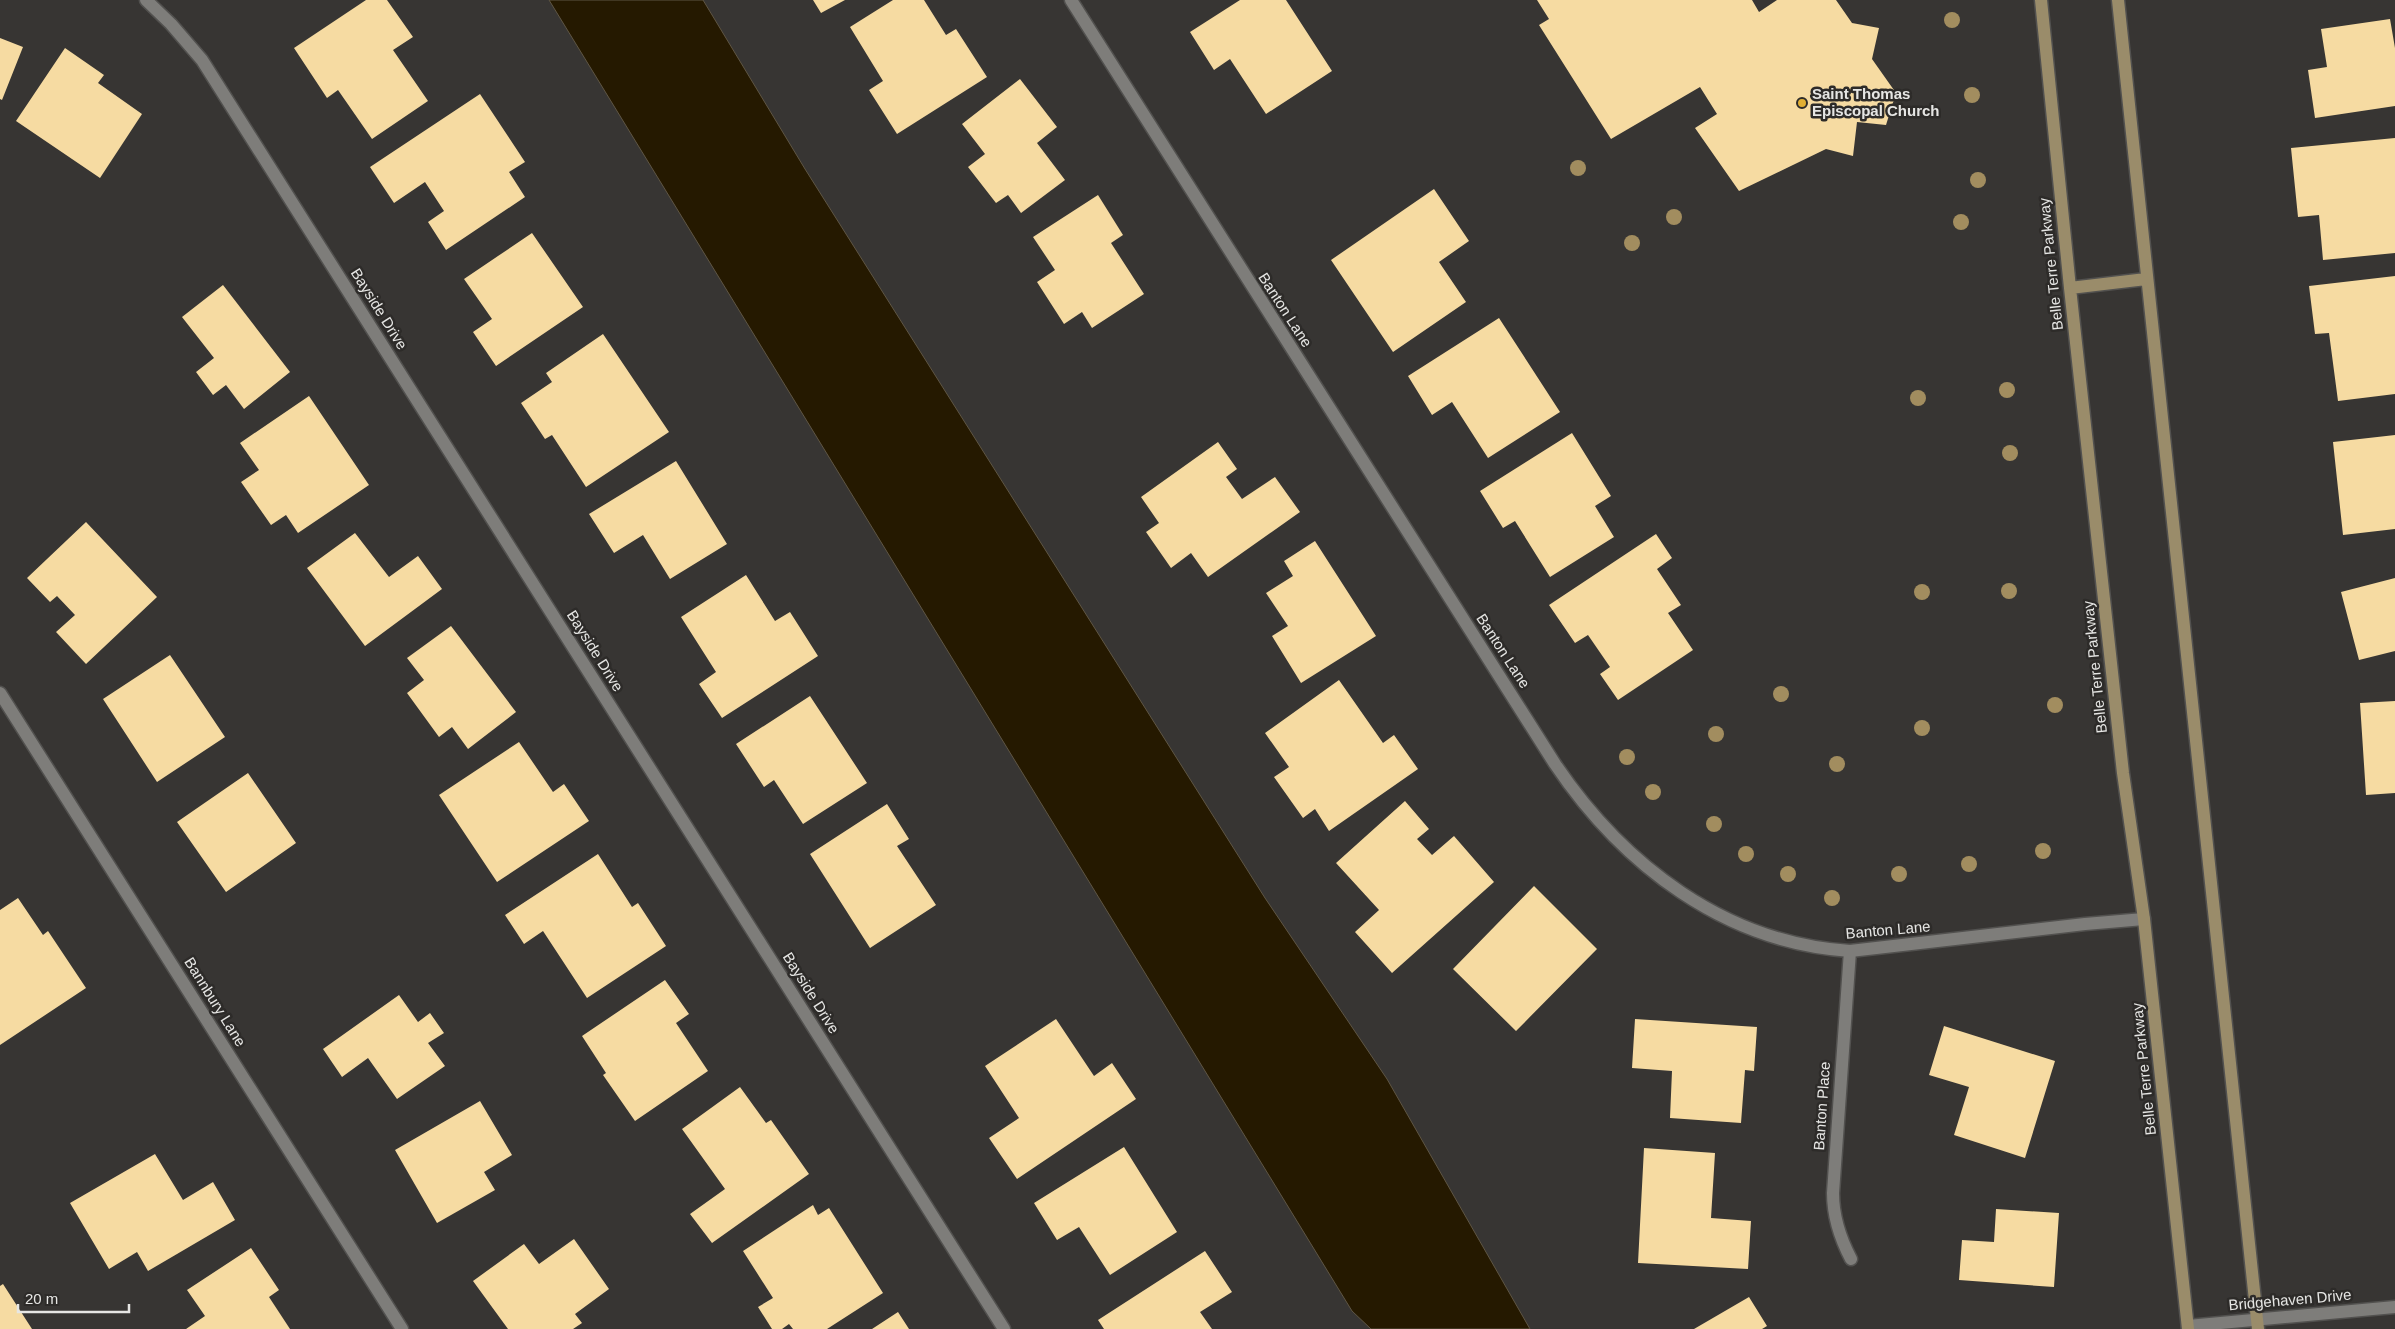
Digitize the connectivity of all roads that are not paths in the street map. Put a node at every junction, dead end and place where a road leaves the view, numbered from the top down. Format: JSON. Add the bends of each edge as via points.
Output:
{"nodes":[{"id":1,"x":146,"y":0,"type":"edge"},
{"id":2,"x":1070,"y":0,"type":"edge"},
{"id":3,"x":2041,"y":0,"type":"edge"},
{"id":4,"x":2118,"y":0,"type":"edge"},
{"id":5,"x":2146,"y":279,"type":"junction"},
{"id":6,"x":2070,"y":288,"type":"junction"},
{"id":7,"x":0,"y":693,"type":"edge"},
{"id":8,"x":2144,"y":919,"type":"junction"},
{"id":9,"x":1850,"y":951,"type":"junction"},
{"id":10,"x":1851,"y":1259,"type":"dead end"},
{"id":11,"x":2395,"y":1306,"type":"edge"},
{"id":12,"x":2257,"y":1324,"type":"edge"},
{"id":13,"x":2188,"y":1327,"type":"edge"},
{"id":14,"x":402,"y":1329,"type":"edge"},
{"id":15,"x":1004,"y":1329,"type":"edge"}],
"edges":[{"from":1,"to":15,"type":"street","name":"Bayside Drive","via":[[202,60]]},
{"from":2,"to":9,"type":"street","name":"Banton Lane","via":[[1545,748],[1591,813],[1657,877],[1709,909],[1787,941]]},
{"from":3,"to":6,"type":"main road","name":"Belle Terre Parkway"},
{"from":4,"to":5,"type":"main road"},
{"from":5,"to":6,"type":"main road"},
{"from":5,"to":12,"type":"main road"},
{"from":6,"to":8,"type":"main road","name":"Belle Terre Parkway","via":[[2123,773]]},
{"from":7,"to":14,"type":"street","name":"Bannbury Lane"},
{"from":8,"to":9,"type":"street","name":"Banton Lane"},
{"from":8,"to":13,"type":"main road","name":"Belle Terre Parkway"},
{"from":9,"to":10,"type":"street","name":"Banton Place","via":[[1833,1208]]},
{"from":11,"to":12,"type":"street","name":"Bridgehaven Drive"},
{"from":12,"to":13,"type":"street","name":"Bridgehaven Drive"}]}
